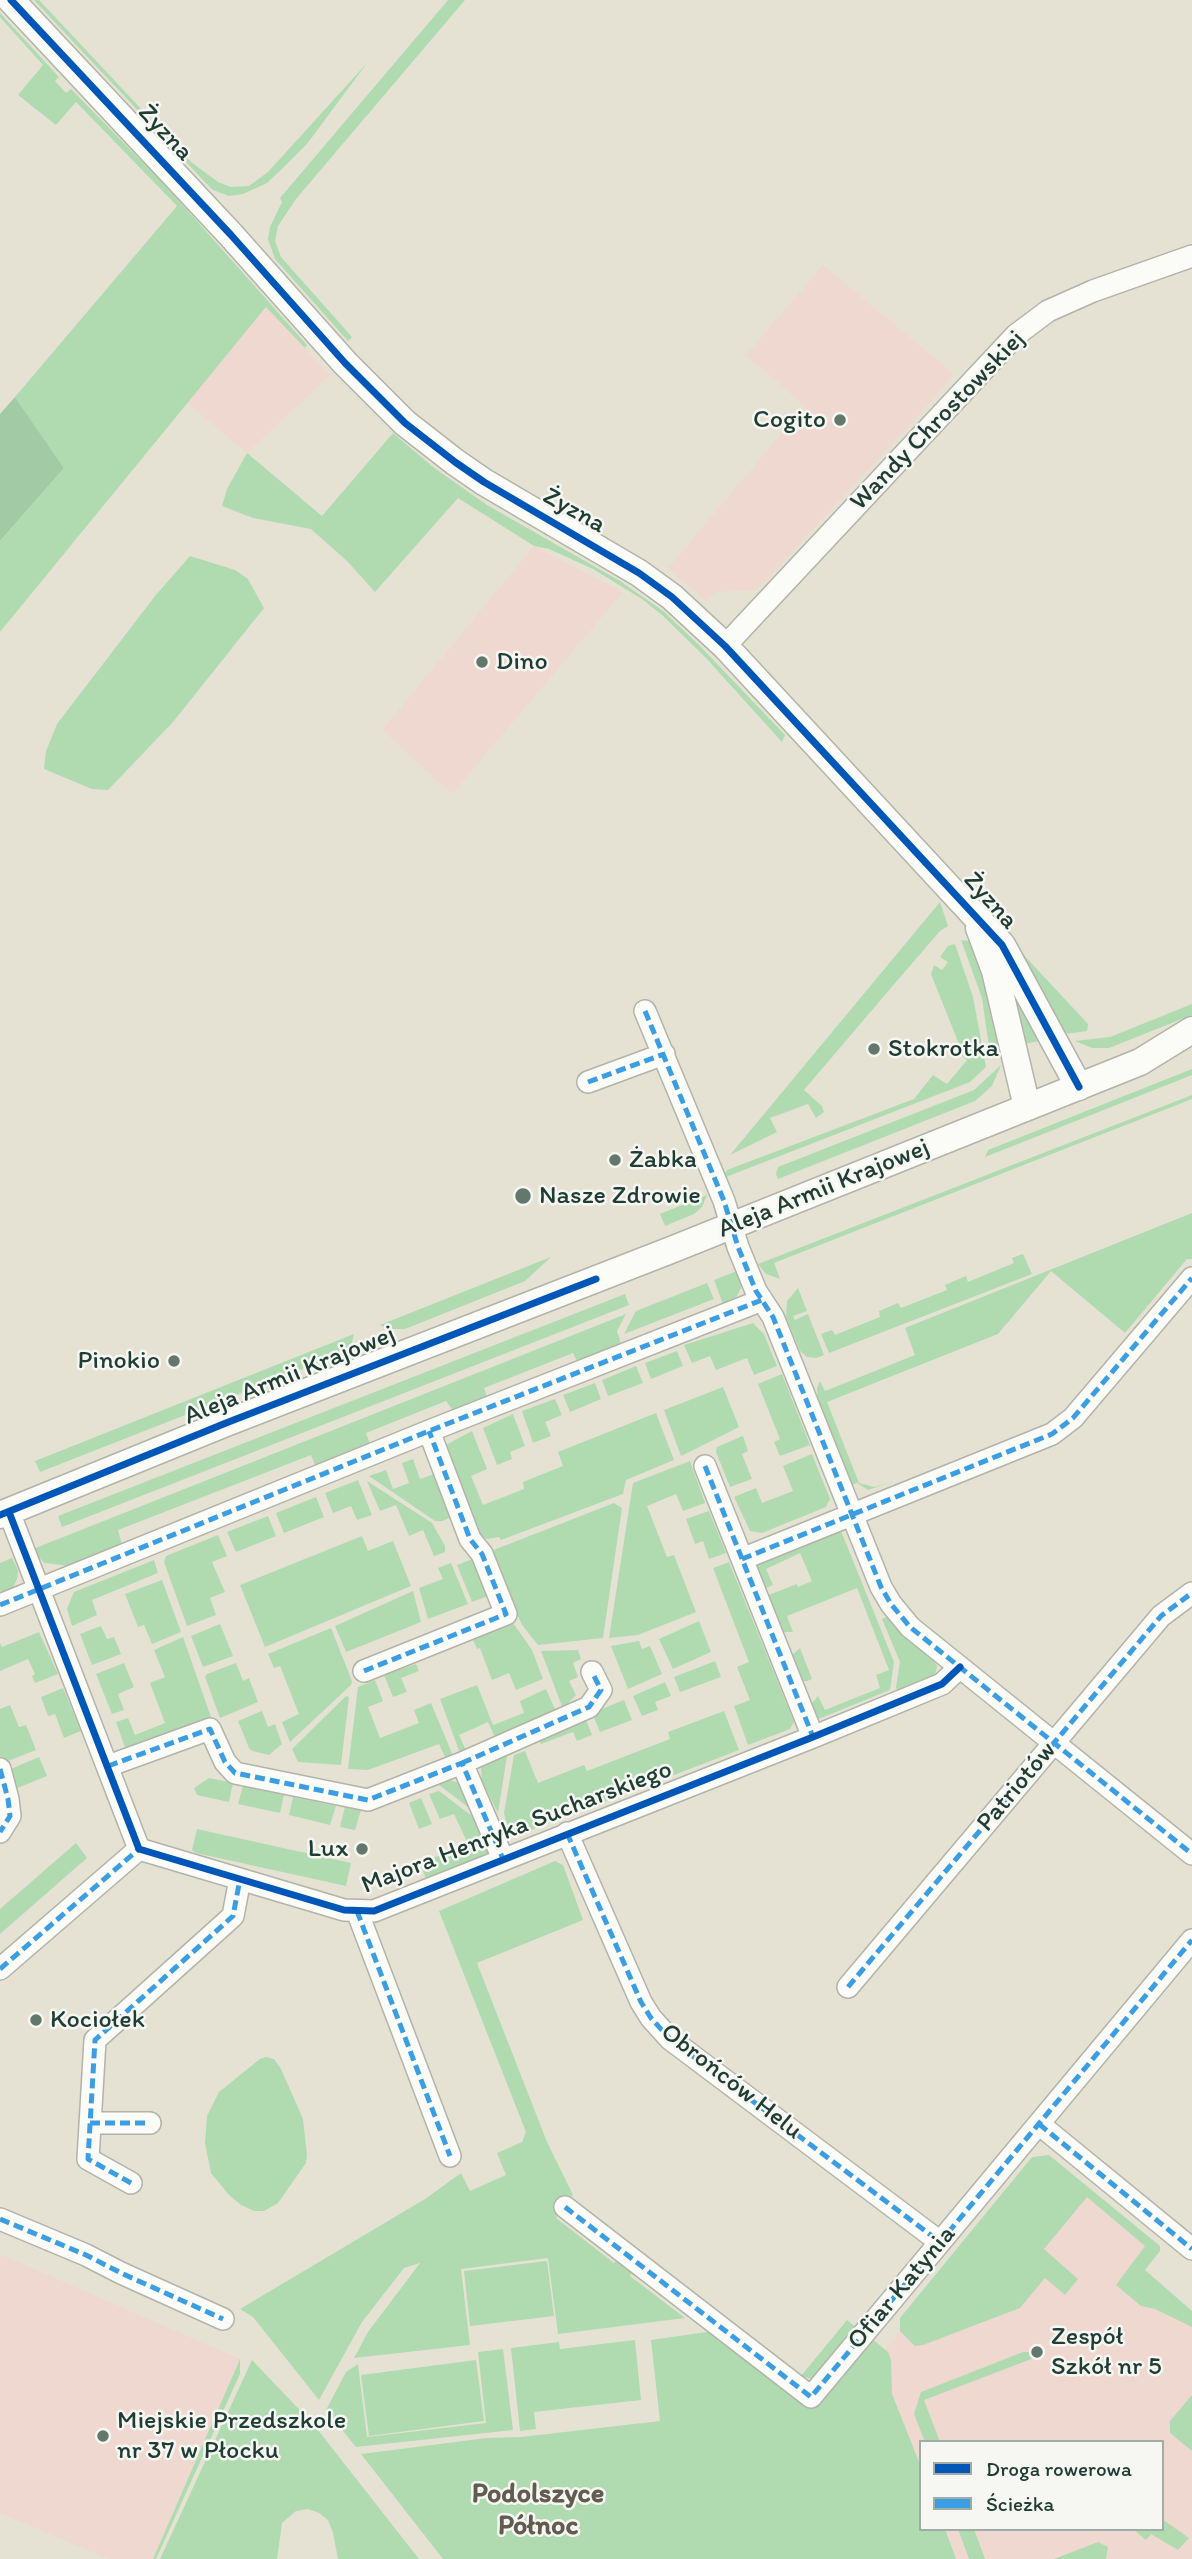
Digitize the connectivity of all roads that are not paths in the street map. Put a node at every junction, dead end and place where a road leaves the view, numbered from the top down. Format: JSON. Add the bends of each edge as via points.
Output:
{"nodes":[{"id":1,"x":11,"y":0,"type":"edge"},
{"id":2,"x":1192,"y":256,"type":"edge"},
{"id":3,"x":725,"y":646,"type":"junction"},
{"id":4,"x":971,"y":911,"type":"junction"},
{"id":5,"x":645,"y":1011,"type":"dead end"},
{"id":6,"x":1192,"y":1030,"type":"edge"},
{"id":7,"x":664,"y":1054,"type":"junction"},
{"id":8,"x":1192,"y":1054,"type":"edge"},
{"id":9,"x":1140,"y":1062,"type":"junction"},
{"id":10,"x":588,"y":1082,"type":"dead end"},
{"id":11,"x":1079,"y":1087,"type":"junction"},
{"id":12,"x":1027,"y":1107,"type":"junction"},
{"id":13,"x":731,"y":1226,"type":"junction"},
{"id":14,"x":1192,"y":1278,"type":"edge"},
{"id":15,"x":762,"y":1300,"type":"junction"},
{"id":16,"x":429,"y":1431,"type":"junction"},
{"id":17,"x":705,"y":1466,"type":"dead end"},
{"id":18,"x":4,"y":1513,"type":"edge"},
{"id":19,"x":853,"y":1514,"type":"junction"},
{"id":20,"x":742,"y":1559,"type":"junction"},
{"id":21,"x":40,"y":1590,"type":"junction"},
{"id":22,"x":1192,"y":1593,"type":"edge"},
{"id":23,"x":0,"y":1605,"type":"edge"},
{"id":24,"x":960,"y":1667,"type":"junction"},
{"id":25,"x":364,"y":1671,"type":"dead end"},
{"id":26,"x":593,"y":1672,"type":"dead end"},
{"id":27,"x":813,"y":1737,"type":"junction"},
{"id":28,"x":1055,"y":1742,"type":"junction"},
{"id":29,"x":462,"y":1763,"type":"junction"},
{"id":30,"x":108,"y":1766,"type":"junction"},
{"id":31,"x":0,"y":1769,"type":"edge"},
{"id":32,"x":0,"y":1832,"type":"edge"},
{"id":33,"x":567,"y":1833,"type":"junction"},
{"id":34,"x":139,"y":1849,"type":"junction"},
{"id":35,"x":1192,"y":1854,"type":"edge"},
{"id":36,"x":503,"y":1859,"type":"junction"},
{"id":37,"x":240,"y":1880,"type":"junction"},
{"id":38,"x":357,"y":1911,"type":"junction"},
{"id":39,"x":1192,"y":1940,"type":"edge"},
{"id":40,"x":0,"y":1969,"type":"edge"},
{"id":41,"x":848,"y":1987,"type":"dead end"},
{"id":42,"x":90,"y":2123,"type":"junction"},
{"id":43,"x":150,"y":2123,"type":"dead end"},
{"id":44,"x":1039,"y":2124,"type":"junction"},
{"id":45,"x":450,"y":2156,"type":"dead end"},
{"id":46,"x":131,"y":2183,"type":"dead end"},
{"id":47,"x":565,"y":2207,"type":"dead end"},
{"id":48,"x":0,"y":2219,"type":"edge"},
{"id":49,"x":940,"y":2242,"type":"junction"},
{"id":50,"x":1192,"y":2249,"type":"edge"},
{"id":51,"x":223,"y":2319,"type":"dead end"}],
"edges":[{"from":1,"to":3,"type":"street","name":"Żyzna","via":[[331,347],[421,437],[484,482],[658,586]]},
{"from":2,"to":3,"type":"street","name":"Wandy Chrostowskiej","via":[[1070,301],[1016,335]]},
{"from":3,"to":4,"type":"street","name":"Żyzna"},
{"from":4,"to":11,"type":"street","name":"Żyzna","via":[[1008,953]]},
{"from":4,"to":12,"type":"street","name":"Żyzna","via":[[995,971]]},
{"from":5,"to":7,"type":"street"},
{"from":6,"to":9,"type":"street","name":"Aleja Armii Krajowej"},
{"from":7,"to":10,"type":"street"},
{"from":7,"to":13,"type":"street"},
{"from":8,"to":9,"type":"street","name":"Aleja Armii Krajowej"},
{"from":9,"to":11,"type":"street","name":"Aleja Armii Krajowej"},
{"from":11,"to":12,"type":"street","name":"Aleja Armii Krajowej"},
{"from":12,"to":13,"type":"street","name":"Aleja Armii Krajowej"},
{"from":13,"to":15,"type":"street"},
{"from":13,"to":18,"type":"street","name":"Aleja Armii Krajowej"},
{"from":14,"to":19,"type":"street","via":[[1063,1426],[1040,1440]]},
{"from":15,"to":16,"type":"street"},
{"from":15,"to":19,"type":"street"},
{"from":16,"to":21,"type":"street"},
{"from":16,"to":25,"type":"street","via":[[470,1539],[482,1554],[506,1614]]},
{"from":17,"to":20,"type":"street"},
{"from":18,"to":21,"type":"street"},
{"from":19,"to":20,"type":"street"},
{"from":19,"to":24,"type":"street","via":[[891,1604],[910,1627]]},
{"from":20,"to":27,"type":"street"},
{"from":21,"to":23,"type":"street"},
{"from":21,"to":30,"type":"street"},
{"from":22,"to":28,"type":"street","name":"Patriotów","via":[[1161,1616]]},
{"from":24,"to":27,"type":"street","name":"Majora Henryka Sucharskiego","via":[[942,1684]]},
{"from":24,"to":28,"type":"street"},
{"from":26,"to":29,"type":"street","via":[[601,1690],[589,1707]]},
{"from":27,"to":33,"type":"street","name":"Majora Henryka Sucharskiego"},
{"from":28,"to":35,"type":"street"},
{"from":28,"to":41,"type":"street","name":"Patriotów"},
{"from":29,"to":30,"type":"street","via":[[368,1800],[235,1773],[210,1729]]},
{"from":29,"to":36,"type":"street"},
{"from":30,"to":34,"type":"street"},
{"from":31,"to":32,"type":"street","via":[[10,1816]]},
{"from":33,"to":36,"type":"street","name":"Majora Henryka Sucharskiego"},
{"from":33,"to":49,"type":"street","name":"Obrońców Helu","via":[[641,2002],[670,2039]]},
{"from":34,"to":37,"type":"street","name":"Majora Henryka Sucharskiego"},
{"from":34,"to":40,"type":"street"},
{"from":36,"to":38,"type":"street","name":"Majora Henryka Sucharskiego","via":[[374,1911]]},
{"from":37,"to":38,"type":"street","name":"Majora Henryka Sucharskiego"},
{"from":37,"to":42,"type":"street","via":[[233,1916],[95,2040]]},
{"from":38,"to":45,"type":"street"},
{"from":39,"to":44,"type":"street","name":"Ofiar Katynia"},
{"from":42,"to":43,"type":"street"},
{"from":42,"to":46,"type":"street","via":[[88,2158]]},
{"from":44,"to":49,"type":"street","name":"Ofiar Katynia"},
{"from":44,"to":50,"type":"street"},
{"from":47,"to":49,"type":"street","name":"Ofiar Katynia","via":[[810,2397]]},
{"from":48,"to":51,"type":"street"}]}
